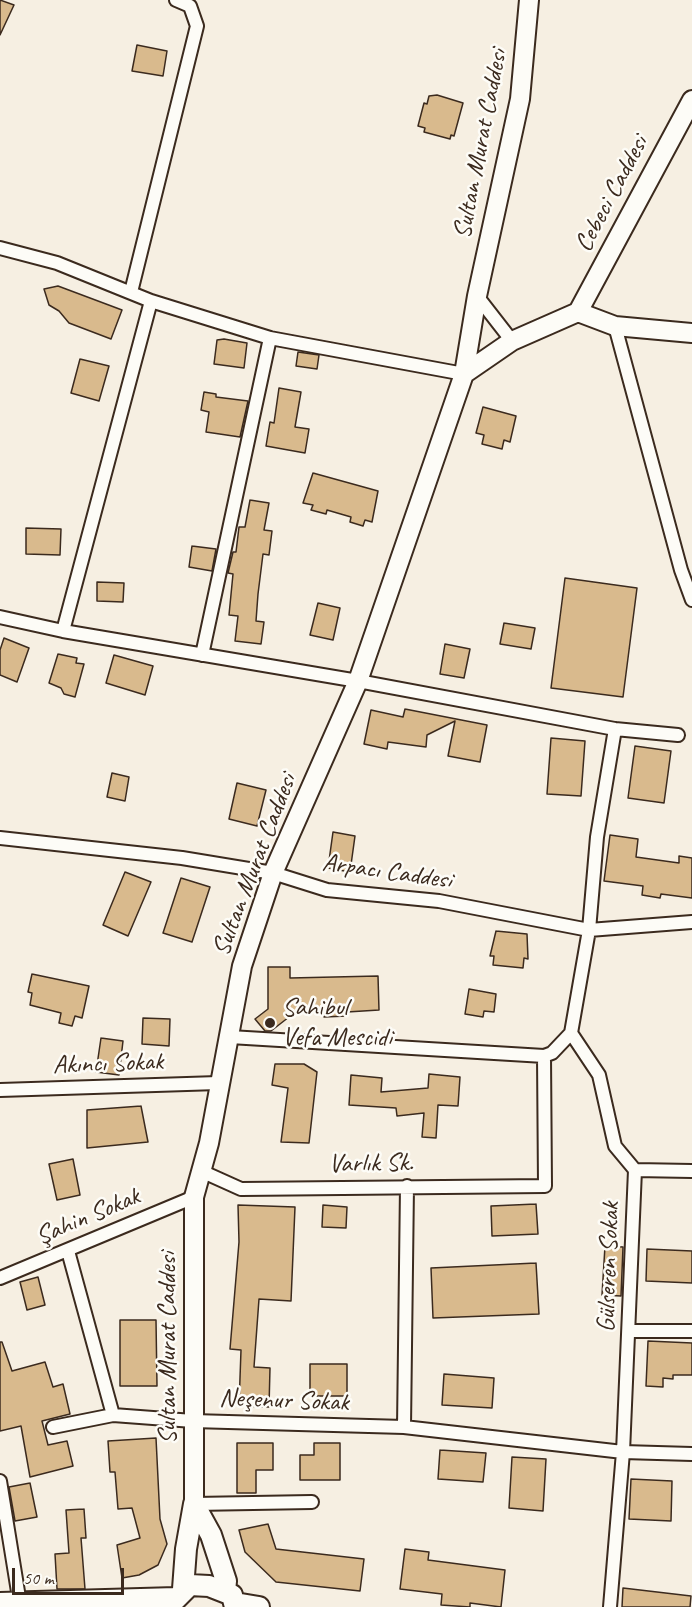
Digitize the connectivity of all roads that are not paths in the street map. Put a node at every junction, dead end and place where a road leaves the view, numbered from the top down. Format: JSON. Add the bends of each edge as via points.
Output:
{"nodes":[{"id":1,"x":176,"y":0,"type":"edge"},
{"id":2,"x":529,"y":0,"type":"edge"},
{"id":3,"x":692,"y":100,"type":"edge"},
{"id":4,"x":0,"y":248,"type":"edge"},
{"id":5,"x":130,"y":292,"type":"junction"},
{"id":6,"x":477,"y":296,"type":"junction"},
{"id":7,"x":151,"y":301,"type":"junction"},
{"id":8,"x":578,"y":312,"type":"junction"},
{"id":9,"x":615,"y":326,"type":"junction"},
{"id":10,"x":692,"y":333,"type":"edge"},
{"id":11,"x":270,"y":338,"type":"junction"},
{"id":12,"x":512,"y":341,"type":"junction"},
{"id":13,"x":464,"y":374,"type":"junction"},
{"id":14,"x":688,"y":580,"type":"edge"},
{"id":15,"x":692,"y":600,"type":"edge"},
{"id":16,"x":0,"y":617,"type":"edge"},
{"id":17,"x":63,"y":631,"type":"junction"},
{"id":18,"x":202,"y":655,"type":"junction"},
{"id":19,"x":358,"y":681,"type":"junction"},
{"id":20,"x":615,"y":729,"type":"junction"},
{"id":21,"x":678,"y":735,"type":"dead end"},
{"id":22,"x":0,"y":838,"type":"edge"},
{"id":23,"x":273,"y":873,"type":"junction"},
{"id":24,"x":692,"y":922,"type":"edge"},
{"id":25,"x":588,"y":930,"type":"junction"},
{"id":26,"x":571,"y":1033,"type":"junction"},
{"id":27,"x":230,"y":1037,"type":"junction"},
{"id":28,"x":544,"y":1056,"type":"junction"},
{"id":29,"x":218,"y":1083,"type":"junction"},
{"id":30,"x":0,"y":1090,"type":"edge"},
{"id":31,"x":635,"y":1170,"type":"junction"},
{"id":32,"x":201,"y":1171,"type":"junction"},
{"id":33,"x":692,"y":1171,"type":"edge"},
{"id":34,"x":407,"y":1186,"type":"junction"},
{"id":35,"x":194,"y":1197,"type":"junction"},
{"id":36,"x":68,"y":1251,"type":"junction"},
{"id":37,"x":0,"y":1278,"type":"edge"},
{"id":38,"x":630,"y":1331,"type":"junction"},
{"id":39,"x":692,"y":1331,"type":"edge"},
{"id":40,"x":113,"y":1415,"type":"junction"},
{"id":41,"x":193,"y":1421,"type":"junction"},
{"id":42,"x":53,"y":1427,"type":"dead end"},
{"id":43,"x":404,"y":1427,"type":"junction"},
{"id":44,"x":623,"y":1452,"type":"junction"},
{"id":45,"x":692,"y":1454,"type":"edge"},
{"id":46,"x":0,"y":1481,"type":"edge"},
{"id":47,"x":312,"y":1502,"type":"dead end"},
{"id":48,"x":194,"y":1504,"type":"junction"},
{"id":49,"x":178,"y":1598,"type":"edge"},
{"id":50,"x":232,"y":1600,"type":"edge"},
{"id":51,"x":0,"y":1603,"type":"edge"},
{"id":52,"x":20,"y":1604,"type":"junction"},
{"id":53,"x":259,"y":1607,"type":"edge"},
{"id":54,"x":610,"y":1607,"type":"edge"}],
"edges":[{"from":1,"to":5,"type":"street","via":[[190,6],[197,26]]},
{"from":2,"to":6,"type":"main road","name":"Sultan Murat Caddesi","via":[[520,99]]},
{"from":3,"to":8,"type":"main road","name":"Cebeci Caddesi"},
{"from":4,"to":5,"type":"street","via":[[57,263]]},
{"from":5,"to":7,"type":"street"},
{"from":6,"to":12,"type":"street"},
{"from":6,"to":13,"type":"main road","name":"Sultan Murat Caddesi"},
{"from":7,"to":11,"type":"street"},
{"from":7,"to":17,"type":"street"},
{"from":8,"to":9,"type":"main road"},
{"from":8,"to":12,"type":"main road"},
{"from":9,"to":10,"type":"main road"},
{"from":9,"to":14,"type":"street"},
{"from":11,"to":13,"type":"street"},
{"from":11,"to":18,"type":"street"},
{"from":12,"to":13,"type":"main road"},
{"from":13,"to":19,"type":"main road","name":"Sultan Murat Caddesi"},
{"from":14,"to":15,"type":"street"},
{"from":16,"to":17,"type":"street"},
{"from":17,"to":18,"type":"street"},
{"from":18,"to":19,"type":"street"},
{"from":19,"to":20,"type":"street"},
{"from":19,"to":23,"type":"main road","name":"Sultan Murat Caddesi"},
{"from":20,"to":21,"type":"street"},
{"from":20,"to":25,"type":"street","via":[[597,837]]},
{"from":22,"to":23,"type":"street","name":"Arpacı Caddesi","via":[[182,858]]},
{"from":23,"to":25,"type":"street","name":"Arpacı Caddesi","via":[[327,890],[439,900]]},
{"from":23,"to":27,"type":"main road","name":"Sultan Murat Caddesi","via":[[242,966]]},
{"from":24,"to":25,"type":"street","name":"Arpacı Caddesi"},
{"from":25,"to":26,"type":"street"},
{"from":26,"to":28,"type":"street"},
{"from":26,"to":31,"type":"street","name":"Gülseren Sokak","via":[[599,1075],[615,1146]]},
{"from":27,"to":28,"type":"street"},
{"from":27,"to":29,"type":"main road","name":"Sultan Murat Caddesi"},
{"from":28,"to":34,"type":"street","name":"Varlık Sk.","via":[[545,1186]]},
{"from":29,"to":30,"type":"street","name":"Akıncı Sokak"},
{"from":29,"to":32,"type":"main road","name":"Sultan Murat Caddesi"},
{"from":31,"to":33,"type":"street"},
{"from":31,"to":38,"type":"street","name":"Gülseren Sokak"},
{"from":32,"to":34,"type":"street","name":"Varlık Sk.","via":[[241,1189]]},
{"from":32,"to":35,"type":"main road","name":"Sultan Murat Caddesi"},
{"from":34,"to":43,"type":"street"},
{"from":35,"to":36,"type":"street","name":"Şahin Sokak"},
{"from":35,"to":41,"type":"main road","name":"Sultan Murat Caddesi"},
{"from":36,"to":37,"type":"street","name":"Şahin Sokak"},
{"from":36,"to":40,"type":"street"},
{"from":38,"to":39,"type":"street"},
{"from":38,"to":44,"type":"street","name":"Gülseren Sokak"},
{"from":40,"to":41,"type":"street","name":"Neşenur Sokak"},
{"from":40,"to":42,"type":"street","name":"Neşenur Sokak"},
{"from":41,"to":43,"type":"street","name":"Neşenur Sokak"},
{"from":41,"to":48,"type":"main road","name":"Sultan Murat Caddesi"},
{"from":43,"to":44,"type":"street","name":"Neşenur Sokak"},
{"from":44,"to":45,"type":"street"},
{"from":44,"to":54,"type":"street","name":"Gülseren Sokak"},
{"from":46,"to":52,"type":"street"},
{"from":47,"to":48,"type":"street"},
{"from":48,"to":49,"type":"main road"},
{"from":48,"to":50,"type":"main road","via":[[211,1535]]},
{"from":49,"to":50,"type":"main road","via":[[198,1584]]},
{"from":49,"to":52,"type":"main road"},
{"from":50,"to":53,"type":"main road"},
{"from":51,"to":52,"type":"main road"}]}
